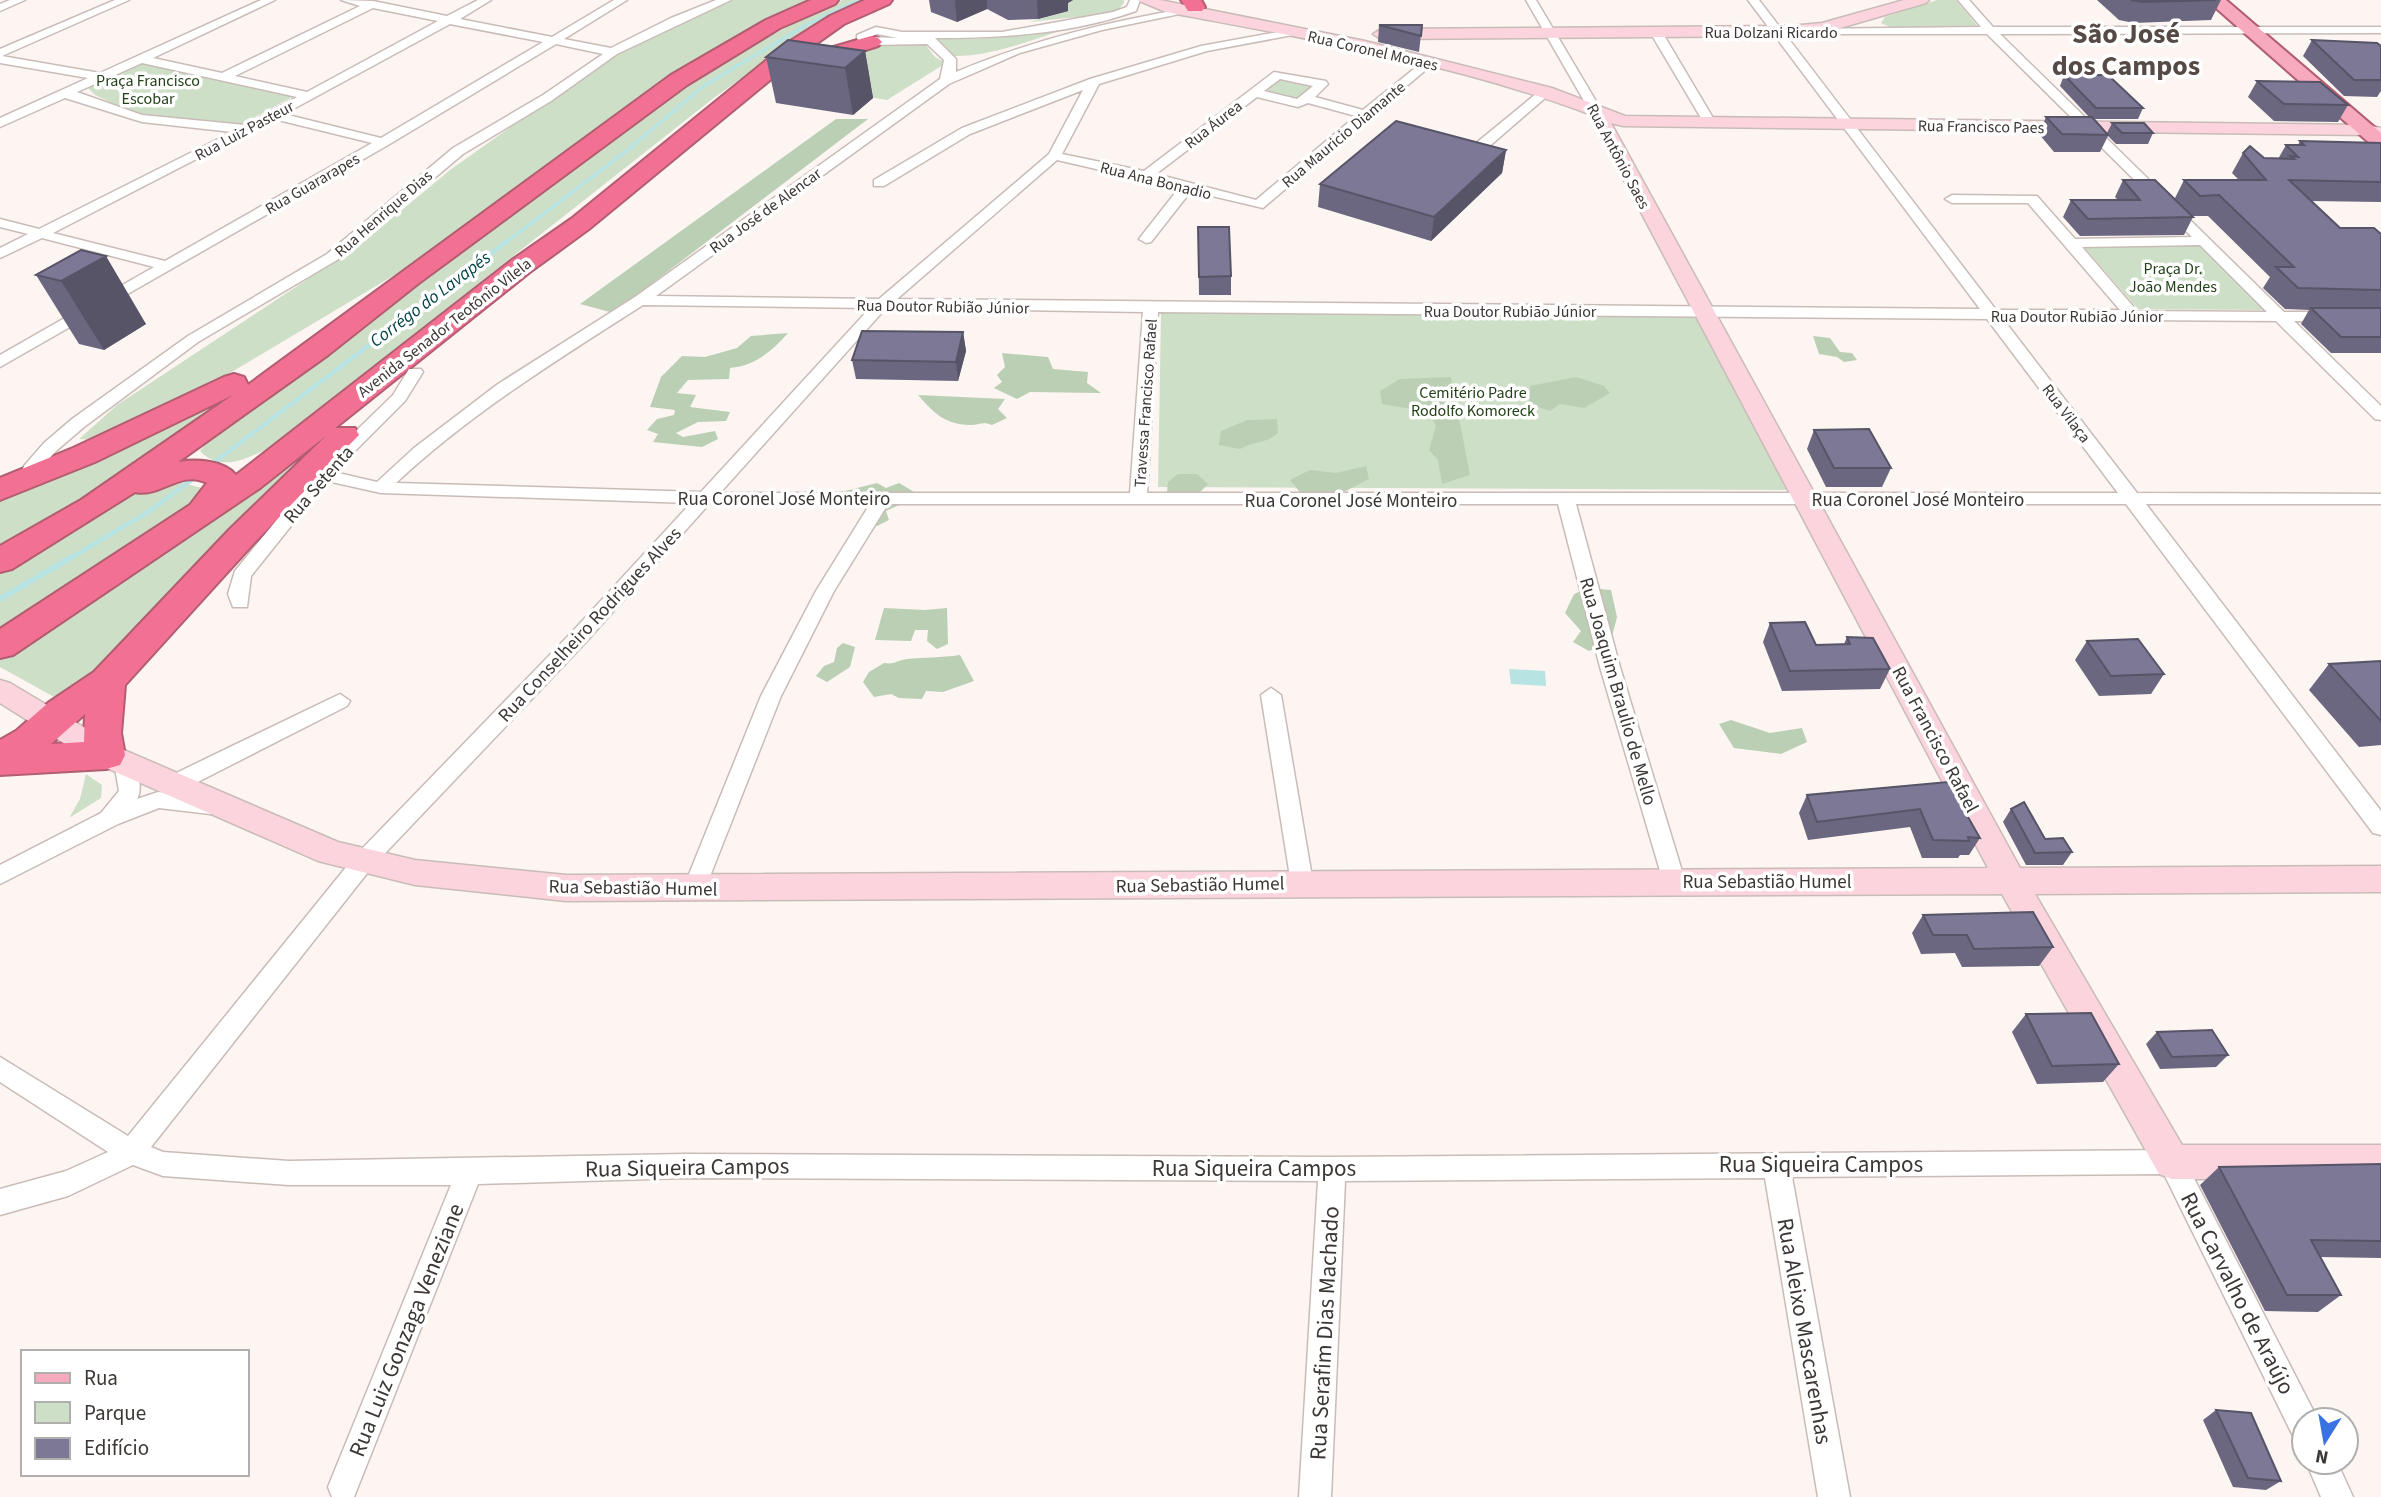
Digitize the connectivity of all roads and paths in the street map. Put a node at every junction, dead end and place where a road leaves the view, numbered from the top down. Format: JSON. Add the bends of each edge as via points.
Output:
{"nodes":[{"id":1,"x":20,"y":0,"type":"edge"},
{"id":2,"x":124,"y":0,"type":"edge"},
{"id":3,"x":270,"y":0,"type":"edge"},
{"id":4,"x":346,"y":0,"type":"edge"},
{"id":5,"x":486,"y":0,"type":"edge"},
{"id":6,"x":622,"y":0,"type":"edge"},
{"id":7,"x":726,"y":0,"type":"edge"},
{"id":8,"x":828,"y":0,"type":"edge"},
{"id":9,"x":889,"y":0,"type":"edge"},
{"id":10,"x":1135,"y":0,"type":"edge"},
{"id":11,"x":1144,"y":0,"type":"edge"},
{"id":12,"x":1163,"y":0,"type":"edge"},
{"id":13,"x":1531,"y":0,"type":"edge"},
{"id":14,"x":1753,"y":0,"type":"edge"},
{"id":15,"x":1921,"y":0,"type":"edge"},
{"id":16,"x":1963,"y":0,"type":"edge"},
{"id":17,"x":2216,"y":0,"type":"edge"},
{"id":18,"x":377,"y":2,"type":"edge"},
{"id":19,"x":1191,"y":6,"type":"edge"},
{"id":20,"x":0,"y":8,"type":"edge"},
{"id":21,"x":450,"y":19,"type":"junction"},
{"id":22,"x":874,"y":21,"type":"edge"},
{"id":23,"x":1103,"y":22,"type":"junction"},
{"id":24,"x":2250,"y":29,"type":"junction"},
{"id":25,"x":2381,"y":30,"type":"edge"},
{"id":26,"x":1783,"y":31,"type":"junction"},
{"id":27,"x":1294,"y":32,"type":"junction"},
{"id":28,"x":1656,"y":32,"type":"junction"},
{"id":29,"x":1991,"y":32,"type":"junction"},
{"id":30,"x":1551,"y":33,"type":"junction"},
{"id":31,"x":1362,"y":39,"type":"junction"},
{"id":32,"x":552,"y":40,"type":"junction"},
{"id":33,"x":613,"y":52,"type":"junction"},
{"id":34,"x":0,"y":53,"type":"edge"},
{"id":35,"x":0,"y":59,"type":"edge"},
{"id":36,"x":142,"y":59,"type":"junction"},
{"id":37,"x":950,"y":59,"type":"junction"},
{"id":38,"x":988,"y":62,"type":"junction"},
{"id":39,"x":1429,"y":62,"type":"junction"},
{"id":40,"x":225,"y":76,"type":"junction"},
{"id":41,"x":102,"y":77,"type":"junction"},
{"id":42,"x":945,"y":81,"type":"junction"},
{"id":43,"x":1094,"y":82,"type":"junction"},
{"id":44,"x":1253,"y":92,"type":"junction"},
{"id":45,"x":1546,"y":92,"type":"junction"},
{"id":46,"x":65,"y":94,"type":"junction"},
{"id":47,"x":309,"y":96,"type":"junction"},
{"id":48,"x":1307,"y":99,"type":"junction"},
{"id":49,"x":1597,"y":113,"type":"junction"},
{"id":50,"x":271,"y":115,"type":"junction"},
{"id":51,"x":1366,"y":115,"type":"junction"},
{"id":52,"x":0,"y":123,"type":"edge"},
{"id":53,"x":1710,"y":123,"type":"junction"},
{"id":54,"x":1850,"y":124,"type":"junction"},
{"id":55,"x":2087,"y":127,"type":"junction"},
{"id":56,"x":247,"y":129,"type":"junction"},
{"id":57,"x":2376,"y":135,"type":"edge"},
{"id":58,"x":689,"y":136,"type":"junction"},
{"id":59,"x":383,"y":142,"type":"junction"},
{"id":60,"x":1479,"y":147,"type":"edge"},
{"id":61,"x":1054,"y":156,"type":"junction"},
{"id":62,"x":1146,"y":176,"type":"junction"},
{"id":63,"x":879,"y":183,"type":"dead end"},
{"id":64,"x":1187,"y":187,"type":"junction"},
{"id":65,"x":1952,"y":199,"type":"dead end"},
{"id":66,"x":1258,"y":205,"type":"joint"},
{"id":67,"x":0,"y":223,"type":"edge"},
{"id":68,"x":580,"y":224,"type":"junction"},
{"id":69,"x":40,"y":233,"type":"junction"},
{"id":70,"x":1146,"y":239,"type":"dead end"},
{"id":71,"x":2203,"y":241,"type":"junction"},
{"id":72,"x":2071,"y":243,"type":"junction"},
{"id":73,"x":0,"y":254,"type":"edge"},
{"id":74,"x":166,"y":266,"type":"junction"},
{"id":75,"x":409,"y":277,"type":"junction"},
{"id":76,"x":640,"y":300,"type":"junction"},
{"id":77,"x":881,"y":305,"type":"junction"},
{"id":78,"x":1151,"y":308,"type":"junction"},
{"id":79,"x":1704,"y":313,"type":"junction"},
{"id":80,"x":1993,"y":315,"type":"junction"},
{"id":81,"x":2133,"y":316,"type":"junction"},
{"id":82,"x":2281,"y":316,"type":"junction"},
{"id":83,"x":2381,"y":317,"type":"edge"},
{"id":84,"x":0,"y":362,"type":"edge"},
{"id":85,"x":415,"y":372,"type":"junction"},
{"id":86,"x":2381,"y":415,"type":"edge"},
{"id":87,"x":50,"y":447,"type":"junction"},
{"id":88,"x":84,"y":455,"type":"junction"},
{"id":89,"x":322,"y":475,"type":"junction"},
{"id":90,"x":28,"y":478,"type":"junction"},
{"id":91,"x":381,"y":488,"type":"junction"},
{"id":92,"x":0,"y":490,"type":"edge"},
{"id":93,"x":705,"y":498,"type":"junction"},
{"id":94,"x":882,"y":499,"type":"junction"},
{"id":95,"x":1138,"y":499,"type":"junction"},
{"id":96,"x":1808,"y":499,"type":"junction"},
{"id":97,"x":2381,"y":499,"type":"edge"},
{"id":98,"x":2134,"y":500,"type":"junction"},
{"id":99,"x":1566,"y":501,"type":"junction"},
{"id":100,"x":93,"y":507,"type":"junction"},
{"id":101,"x":201,"y":514,"type":"junction"},
{"id":102,"x":0,"y":561,"type":"edge"},
{"id":103,"x":240,"y":603,"type":"dead end"},
{"id":104,"x":0,"y":646,"type":"edge"},
{"id":105,"x":107,"y":681,"type":"junction"},
{"id":106,"x":0,"y":690,"type":"edge"},
{"id":107,"x":1271,"y":695,"type":"dead end"},
{"id":108,"x":340,"y":701,"type":"dead end"},
{"id":109,"x":48,"y":720,"type":"junction"},
{"id":110,"x":0,"y":759,"type":"edge"},
{"id":111,"x":116,"y":759,"type":"junction"},
{"id":112,"x":176,"y":783,"type":"junction"},
{"id":113,"x":226,"y":808,"type":"junction"},
{"id":114,"x":109,"y":819,"type":"junction"},
{"id":115,"x":2381,"y":827,"type":"edge"},
{"id":116,"x":364,"y":862,"type":"junction"},
{"id":117,"x":0,"y":875,"type":"edge"},
{"id":118,"x":2010,"y":879,"type":"junction"},
{"id":119,"x":2381,"y":879,"type":"edge"},
{"id":120,"x":1674,"y":881,"type":"junction"},
{"id":121,"x":1301,"y":883,"type":"junction"},
{"id":122,"x":694,"y":889,"type":"junction"},
{"id":123,"x":0,"y":1068,"type":"edge"},
{"id":124,"x":131,"y":1152,"type":"junction"},
{"id":125,"x":2172,"y":1162,"type":"junction"},
{"id":126,"x":2381,"y":1162,"type":"edge"},
{"id":127,"x":1776,"y":1164,"type":"junction"},
{"id":128,"x":1332,"y":1169,"type":"junction"},
{"id":129,"x":469,"y":1172,"type":"junction"},
{"id":130,"x":0,"y":1202,"type":"edge"},
{"id":131,"x":2294,"y":1406,"type":"edge"},
{"id":132,"x":2327,"y":1476,"type":"edge"},
{"id":133,"x":343,"y":1487,"type":"dead end"},
{"id":134,"x":1315,"y":1497,"type":"edge"},
{"id":135,"x":1834,"y":1497,"type":"edge"},
{"id":136,"x":2337,"y":1497,"type":"edge"}],
"edges":[{"from":1,"to":20,"type":"street"},
{"from":2,"to":34,"type":"street"},
{"from":3,"to":36,"type":"street"},
{"from":4,"to":18,"type":"street"},
{"from":5,"to":21,"type":"street","name":"Rua Luiz Pasteur"},
{"from":6,"to":32,"type":"street","name":"Rua Guararapes"},
{"from":7,"to":33,"type":"street","name":"Rua Henrique Dias"},
{"from":8,"to":75,"type":"highway","via":[[773,24],[688,73]]},
{"from":9,"to":22,"type":"highway"},
{"from":10,"to":23,"type":"street","via":[[1130,10]]},
{"from":11,"to":19,"type":"main road","name":"Rua Coronel Moraes"},
{"from":12,"to":19,"type":"main road","name":"Rua Dolzani Ricardo"},
{"from":13,"to":30,"type":"street","name":"Rua Antônio Saes"},
{"from":14,"to":26,"type":"street","name":"Rua Vilaça"},
{"from":15,"to":26,"type":"main road","via":[[1823,28]]},
{"from":16,"to":29,"type":"street"},
{"from":17,"to":24,"type":"main road"},
{"from":18,"to":21,"type":"street"},
{"from":18,"to":40,"type":"street"},
{"from":19,"to":23,"type":"street","name":"Rua José de Alencar"},
{"from":19,"to":27,"type":"main road","name":"Rua Coronel Moraes"},
{"from":19,"to":31,"type":"main road","name":"Rua Dolzani Ricardo"},
{"from":21,"to":32,"type":"street"},
{"from":21,"to":47,"type":"street","name":"Rua Luiz Pasteur"},
{"from":22,"to":23,"type":"street","via":[[902,36],[1002,35]]},
{"from":22,"to":37,"type":"street","via":[[930,40]]},
{"from":22,"to":58,"type":"highway","via":[[856,20],[836,42]]},
{"from":22,"to":58,"type":"highway","name":"Avenida Senador Teotônio Vilela","via":[[837,20]]},
{"from":23,"to":38,"type":"street","name":"Rua José de Alencar"},
{"from":24,"to":25,"type":"street","name":"Rua Dolzani Ricardo"},
{"from":24,"to":29,"type":"street","name":"Rua Dolzani Ricardo"},
{"from":24,"to":57,"type":"main road"},
{"from":26,"to":28,"type":"main road","name":"Rua Dolzani Ricardo"},
{"from":26,"to":29,"type":"street","name":"Rua Dolzani Ricardo"},
{"from":26,"to":54,"type":"street","name":"Rua Vilaça"},
{"from":27,"to":31,"type":"main road","name":"Rua Coronel Moraes"},
{"from":27,"to":43,"type":"street","via":[[1205,48]]},
{"from":28,"to":30,"type":"main road","name":"Rua Dolzani Ricardo"},
{"from":28,"to":53,"type":"street"},
{"from":29,"to":55,"type":"street"},
{"from":30,"to":31,"type":"main road","name":"Rua Dolzani Ricardo"},
{"from":30,"to":49,"type":"street","name":"Rua Antônio Saes"},
{"from":31,"to":39,"type":"main road","name":"Rua Coronel Moraes"},
{"from":32,"to":33,"type":"street"},
{"from":32,"to":59,"type":"street","name":"Rua Guararapes"},
{"from":33,"to":87,"type":"street","name":"Rua Henrique Dias","via":[[458,151],[332,257],[184,345]]},
{"from":35,"to":41,"type":"street"},
{"from":36,"to":40,"type":"street"},
{"from":36,"to":41,"type":"street"},
{"from":37,"to":38,"type":"street"},
{"from":37,"to":42,"type":"street"},
{"from":38,"to":42,"type":"street","name":"Rua José de Alencar"},
{"from":39,"to":45,"type":"main road","name":"Rua Coronel Moraes"},
{"from":39,"to":51,"type":"street","name":"Rua Mauricio Diamante"},
{"from":40,"to":47,"type":"street"},
{"from":41,"to":46,"type":"street"},
{"from":42,"to":76,"type":"street","name":"Rua José de Alencar"},
{"from":43,"to":61,"type":"street","name":"Rua Conselheiro Rodrigues Alves"},
{"from":43,"to":63,"type":"street","via":[[966,131]]},
{"from":44,"to":48,"type":"street","via":[[1298,103]]},
{"from":44,"to":48,"type":"street","name":"Rua Áurea","via":[[1281,74],[1322,84]]},
{"from":44,"to":62,"type":"street","name":"Rua Áurea"},
{"from":45,"to":49,"type":"main road","name":"Rua Coronel Moraes"},
{"from":45,"to":60,"type":"street"},
{"from":46,"to":52,"type":"street"},
{"from":46,"to":56,"type":"street","via":[[89,97],[123,114],[149,120]]},
{"from":47,"to":50,"type":"street","name":"Rua Luiz Pasteur"},
{"from":48,"to":51,"type":"street"},
{"from":49,"to":53,"type":"main road","name":"Rua Francisco Paes","via":[[1623,121]]},
{"from":49,"to":79,"type":"main road","name":"Rua Antônio Saes"},
{"from":50,"to":56,"type":"street","name":"Rua Luiz Pasteur"},
{"from":50,"to":59,"type":"street"},
{"from":51,"to":66,"type":"street","name":"Rua Mauricio Diamante"},
{"from":53,"to":54,"type":"main road","name":"Rua Francisco Paes"},
{"from":54,"to":55,"type":"main road","name":"Rua Francisco Paes"},
{"from":54,"to":80,"type":"street","name":"Rua Vilaça"},
{"from":55,"to":57,"type":"main road","name":"Rua Francisco Paes"},
{"from":55,"to":71,"type":"street"},
{"from":56,"to":69,"type":"street","name":"Rua Luiz Pasteur"},
{"from":58,"to":68,"type":"highway","name":"Avenida Senador Teotônio Vilela"},
{"from":59,"to":74,"type":"street","name":"Rua Guararapes"},
{"from":61,"to":62,"type":"street","name":"Rua Ana Bonadio"},
{"from":61,"to":77,"type":"street","name":"Rua Conselheiro Rodrigues Alves"},
{"from":62,"to":64,"type":"street","name":"Rua Ana Bonadio"},
{"from":64,"to":66,"type":"street","name":"Rua Ana Bonadio"},
{"from":64,"to":70,"type":"street"},
{"from":65,"to":72,"type":"street","via":[[2032,200]]},
{"from":67,"to":69,"type":"street"},
{"from":68,"to":85,"type":"highway"},
{"from":68,"to":101,"type":"highway","name":"Avenida Senador Teotônio Vilela"},
{"from":69,"to":73,"type":"street","name":"Rua Luiz Pasteur"},
{"from":69,"to":74,"type":"street"},
{"from":71,"to":72,"type":"street"},
{"from":71,"to":82,"type":"street"},
{"from":72,"to":81,"type":"street"},
{"from":74,"to":84,"type":"street","name":"Rua Guararapes"},
{"from":75,"to":88,"type":"highway","via":[[261,368]]},
{"from":75,"to":100,"type":"highway","via":[[318,349]]},
{"from":76,"to":77,"type":"street","name":"Rua Doutor Rubião Júnior"},
{"from":76,"to":91,"type":"street","name":"Rua José de Alencar","via":[[519,376]]},
{"from":77,"to":78,"type":"street","name":"Rua Doutor Rubião Júnior"},
{"from":77,"to":93,"type":"street","name":"Rua Conselheiro Rodrigues Alves"},
{"from":78,"to":79,"type":"street","name":"Rua Doutor Rubião Júnior"},
{"from":78,"to":95,"type":"street","name":"Travessa Francisco Rafael"},
{"from":79,"to":80,"type":"street","name":"Rua Doutor Rubião Júnior"},
{"from":79,"to":96,"type":"main road","name":"Rua Francisco Rafael"},
{"from":80,"to":81,"type":"street","name":"Rua Doutor Rubião Júnior"},
{"from":80,"to":98,"type":"street","name":"Rua Vilaça"},
{"from":81,"to":82,"type":"street","name":"Rua Doutor Rubião Júnior"},
{"from":82,"to":83,"type":"street","name":"Rua Doutor Rubião Júnior"},
{"from":82,"to":86,"type":"street"},
{"from":85,"to":89,"type":"street","name":"Rua Setenta","via":[[387,412]]},
{"from":85,"to":105,"type":"highway","via":[[300,476]]},
{"from":87,"to":88,"type":"street","via":[[58,454]]},
{"from":87,"to":90,"type":"street","name":"Rua Henrique Dias"},
{"from":88,"to":90,"type":"highway"},
{"from":89,"to":91,"type":"street","name":"Rua Coronel José Monteiro"},
{"from":89,"to":103,"type":"street","name":"Rua Setenta","via":[[242,575],[237,594]]},
{"from":90,"to":92,"type":"highway"},
{"from":91,"to":93,"type":"street","name":"Rua Coronel José Monteiro"},
{"from":93,"to":94,"type":"street","name":"Rua Coronel José Monteiro"},
{"from":93,"to":116,"type":"street","name":"Rua Conselheiro Rodrigues Alves"},
{"from":94,"to":95,"type":"street","name":"Rua Coronel José Monteiro"},
{"from":94,"to":122,"type":"street","via":[[825,591],[771,696]]},
{"from":95,"to":99,"type":"street","name":"Rua Coronel José Monteiro"},
{"from":96,"to":98,"type":"street","name":"Rua Coronel José Monteiro"},
{"from":96,"to":99,"type":"street","name":"Rua Coronel José Monteiro"},
{"from":96,"to":118,"type":"main road","name":"Rua Francisco Rafael"},
{"from":97,"to":98,"type":"street","name":"Rua Coronel José Monteiro"},
{"from":98,"to":115,"type":"street","name":"Rua Vilaça"},
{"from":99,"to":120,"type":"street","name":"Rua Joaquim Braulio de Mello"},
{"from":100,"to":101,"type":"highway","via":[[159,476],[203,470],[222,478],[223,487]]},
{"from":100,"to":102,"type":"highway"},
{"from":101,"to":104,"type":"highway","name":"Avenida Senador Teotônio Vilela"},
{"from":105,"to":109,"type":"highway"},
{"from":105,"to":111,"type":"highway","via":[[102,733]]},
{"from":106,"to":109,"type":"main road","name":"Rua Sebastião Humel"},
{"from":107,"to":121,"type":"street"},
{"from":108,"to":112,"type":"street"},
{"from":109,"to":110,"type":"highway","via":[[30,741]]},
{"from":109,"to":111,"type":"main road","name":"Rua Sebastião Humel"},
{"from":110,"to":111,"type":"highway"},
{"from":111,"to":112,"type":"main road","name":"Rua Sebastião Humel"},
{"from":111,"to":114,"type":"street","via":[[131,793]]},
{"from":112,"to":113,"type":"main road","name":"Rua Sebastião Humel"},
{"from":113,"to":114,"type":"street","via":[[158,800]]},
{"from":113,"to":116,"type":"main road","name":"Rua Sebastião Humel","via":[[328,852]]},
{"from":114,"to":117,"type":"street"},
{"from":116,"to":122,"type":"main road","name":"Rua Sebastião Humel","via":[[566,888]]},
{"from":116,"to":124,"type":"street","name":"Rua Conselheiro Rodrigues Alves"},
{"from":118,"to":119,"type":"main road","name":"Rua Sebastião Humel"},
{"from":118,"to":120,"type":"main road","name":"Rua Sebastião Humel"},
{"from":118,"to":125,"type":"main road","name":"Rua Francisco Rafael"},
{"from":120,"to":121,"type":"main road","name":"Rua Sebastião Humel"},
{"from":121,"to":122,"type":"main road","name":"Rua Sebastião Humel"},
{"from":123,"to":124,"type":"street","name":"Rua Siqueira Campos"},
{"from":124,"to":129,"type":"street","name":"Rua Siqueira Campos","via":[[163,1164],[204,1169]]},
{"from":124,"to":130,"type":"street","name":"Rua Conselheiro Rodrigues Alves","via":[[96,1174]]},
{"from":125,"to":126,"type":"main road","name":"Rua Siqueira Campos"},
{"from":125,"to":127,"type":"street","name":"Rua Siqueira Campos"},
{"from":125,"to":131,"type":"street","name":"Rua Carvalho de Araújo"},
{"from":127,"to":128,"type":"street","name":"Rua Siqueira Campos"},
{"from":127,"to":135,"type":"street","name":"Rua Aleixo Mascarenhas"},
{"from":128,"to":129,"type":"street","name":"Rua Siqueira Campos","via":[[903,1165]]},
{"from":128,"to":134,"type":"street","name":"Rua Serafim Dias Machado"},
{"from":129,"to":133,"type":"street","name":"Rua Luiz Gonzaga Veneziane"},
{"from":132,"to":136,"type":"street"}]}
